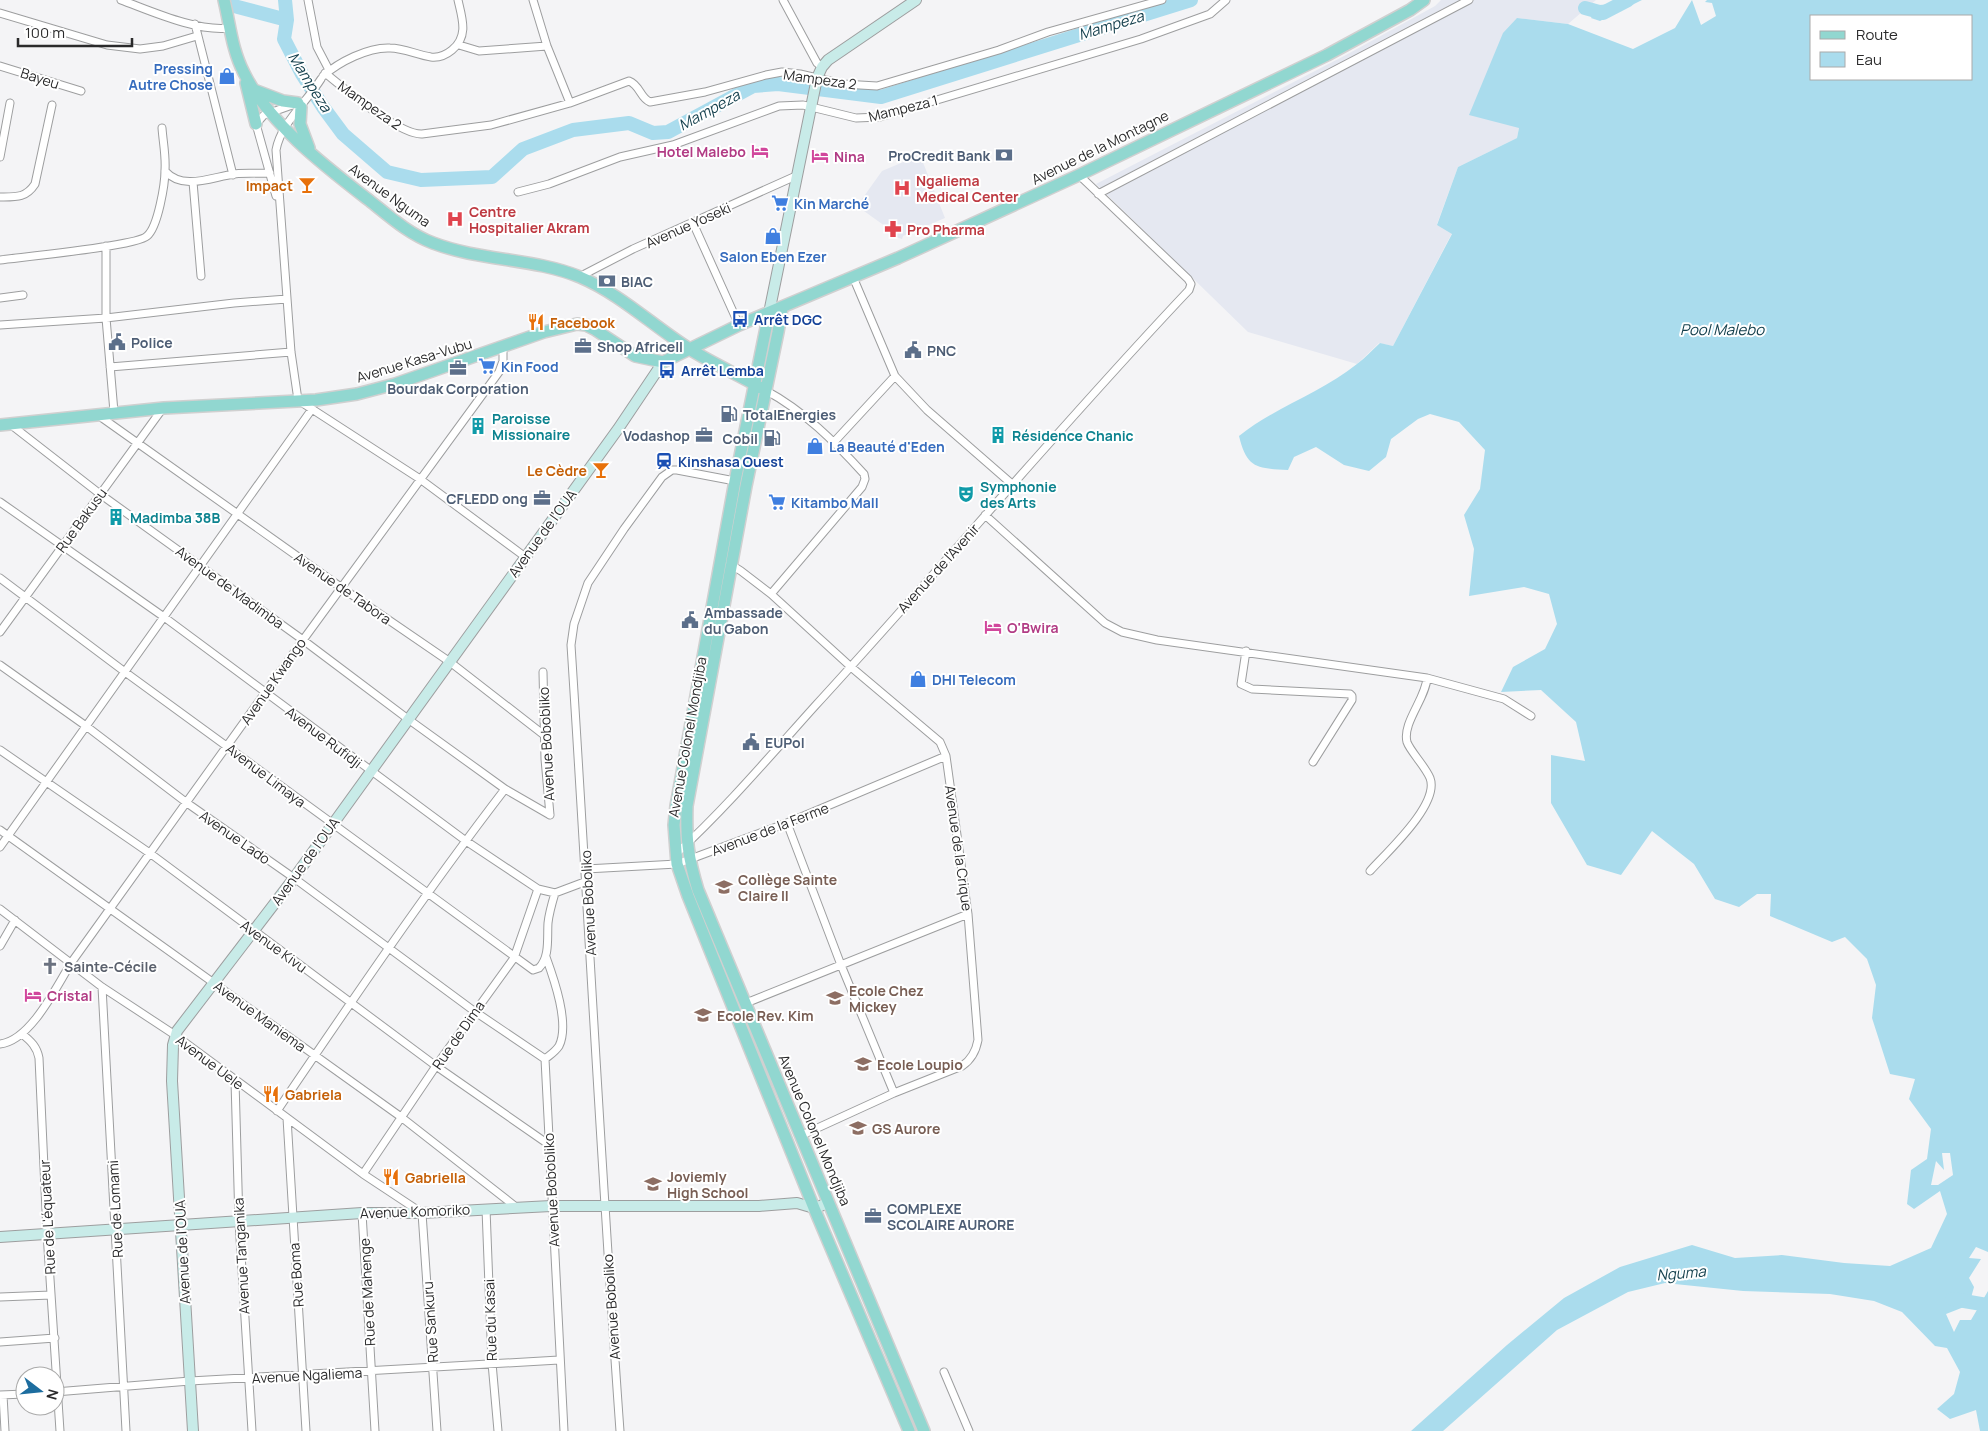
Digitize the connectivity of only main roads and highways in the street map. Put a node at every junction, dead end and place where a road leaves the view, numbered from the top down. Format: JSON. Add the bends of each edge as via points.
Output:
{"nodes":[{"id":1,"x":224,"y":0,"type":"edge"},
{"id":2,"x":1424,"y":0,"type":"edge"},
{"id":3,"x":243,"y":72,"type":"junction"},
{"id":4,"x":253,"y":90,"type":"junction"},
{"id":5,"x":256,"y":124,"type":"road end"},
{"id":6,"x":310,"y":152,"type":"junction"},
{"id":7,"x":782,"y":308,"type":"junction"},
{"id":8,"x":769,"y":313,"type":"junction"},
{"id":9,"x":688,"y":349,"type":"junction"},
{"id":10,"x":760,"y":387,"type":"junction"},
{"id":11,"x":5,"y":425,"type":"edge"},
{"id":12,"x":909,"y":1431,"type":"edge"},
{"id":13,"x":924,"y":1431,"type":"edge"}],
"edges":[{"from":1,"to":3,"type":"main road","name":"Avenue Nguma"},
{"from":2,"to":7,"type":"main road","name":"Avenue de la Montagne","via":[[1327,55],[1079,175]]},
{"from":3,"to":4,"type":"main road","name":"Avenue Nguma"},
{"from":3,"to":5,"type":"main road"},
{"from":4,"to":6,"type":"main road","name":"Avenue Nguma"},
{"from":4,"to":6,"type":"main road","via":[[283,101],[302,103],[300,124]]},
{"from":6,"to":9,"type":"main road","name":"Avenue Nguma","via":[[418,236],[460,251],[579,277],[606,291]]},
{"from":7,"to":8,"type":"main road"},
{"from":7,"to":10,"type":"main road","name":"Avenue Colonel Mondjiba","via":[[778,332]]},
{"from":8,"to":9,"type":"main road"},
{"from":8,"to":10,"type":"main road","name":"Avenue Colonel Mondjiba"},
{"from":9,"to":10,"type":"main road","name":"Avenue Nguma"},
{"from":9,"to":11,"type":"main road","name":"Avenue Kasa-Vubu","via":[[663,362],[635,356],[586,325],[577,324],[544,332],[373,390],[329,398],[114,412]]},
{"from":10,"to":12,"type":"main road","name":"Avenue Colonel Mondjiba","via":[[735,481],[676,806],[677,859],[698,920],[814,1208]]},
{"from":10,"to":13,"type":"main road","name":"Avenue Colonel Mondjiba","via":[[732,565],[687,806],[689,860],[698,890]]}]}
